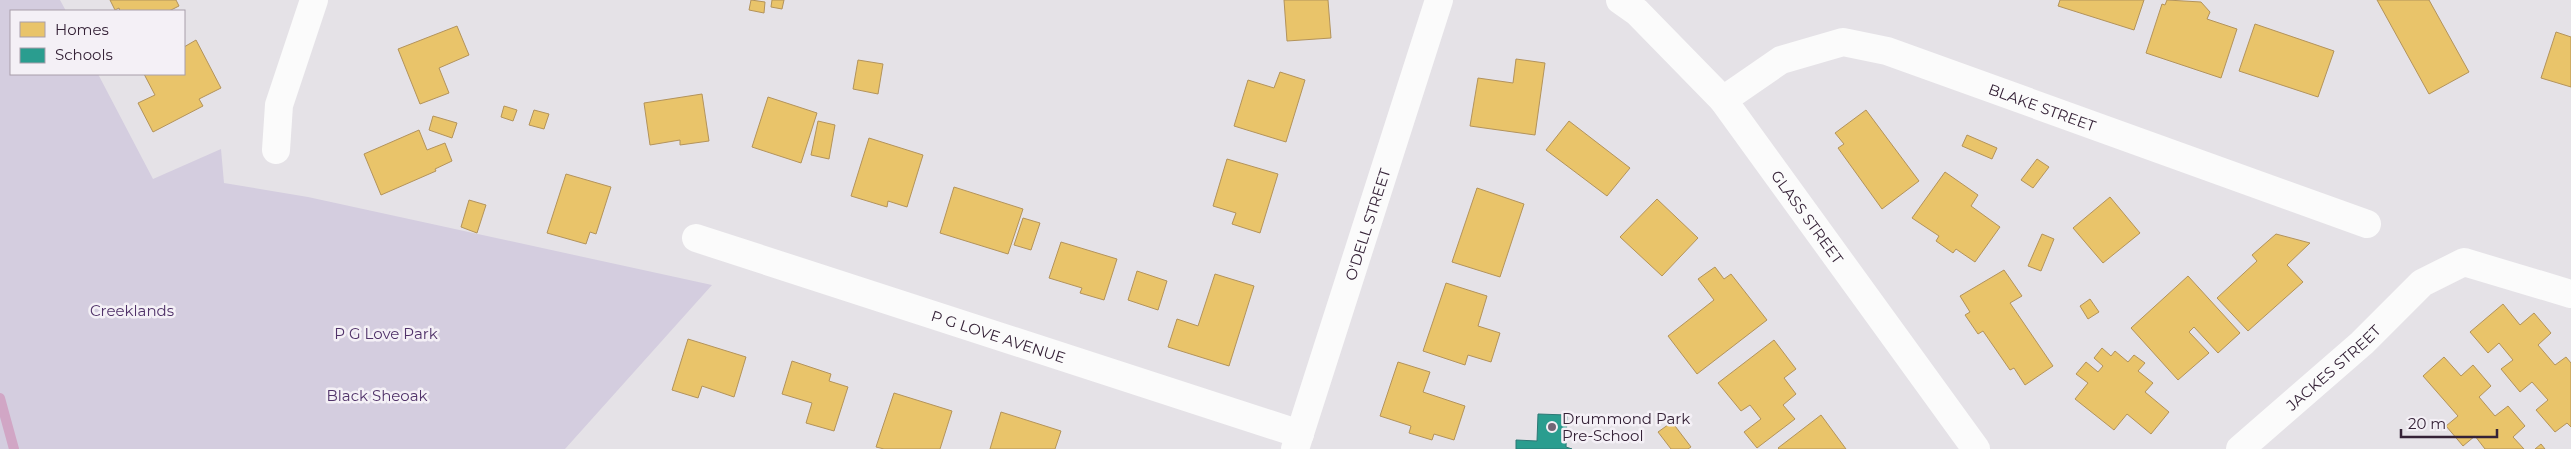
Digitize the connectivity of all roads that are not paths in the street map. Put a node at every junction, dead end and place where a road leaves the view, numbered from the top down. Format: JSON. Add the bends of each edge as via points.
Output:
{"nodes":[{"id":1,"x":314,"y":0,"type":"edge"},
{"id":2,"x":1439,"y":0,"type":"edge"},
{"id":3,"x":1620,"y":0,"type":"edge"},
{"id":4,"x":1723,"y":100,"type":"junction"},
{"id":5,"x":276,"y":150,"type":"dead end"},
{"id":6,"x":2367,"y":224,"type":"dead end"},
{"id":7,"x":696,"y":238,"type":"dead end"},
{"id":8,"x":2571,"y":294,"type":"edge"},
{"id":9,"x":1297,"y":441,"type":"edge"},
{"id":10,"x":1976,"y":449,"type":"edge"},
{"id":11,"x":2240,"y":449,"type":"edge"}],
"edges":[{"from":1,"to":5,"type":"street","via":[[279,105]]},
{"from":2,"to":9,"type":"street","name":"O'DELL STREET"},
{"from":3,"to":4,"type":"street","name":"GLASS STREET","via":[[1637,12]]},
{"from":4,"to":6,"type":"street","name":"BLAKE STREET","via":[[1781,60],[1843,42],[1887,50]]},
{"from":4,"to":10,"type":"street","name":"GLASS STREET"},
{"from":7,"to":9,"type":"street","name":"P G LOVE AVENUE"},
{"from":8,"to":11,"type":"street","name":"JACKES STREET","via":[[2464,262],[2422,283],[2362,343]]}]}
